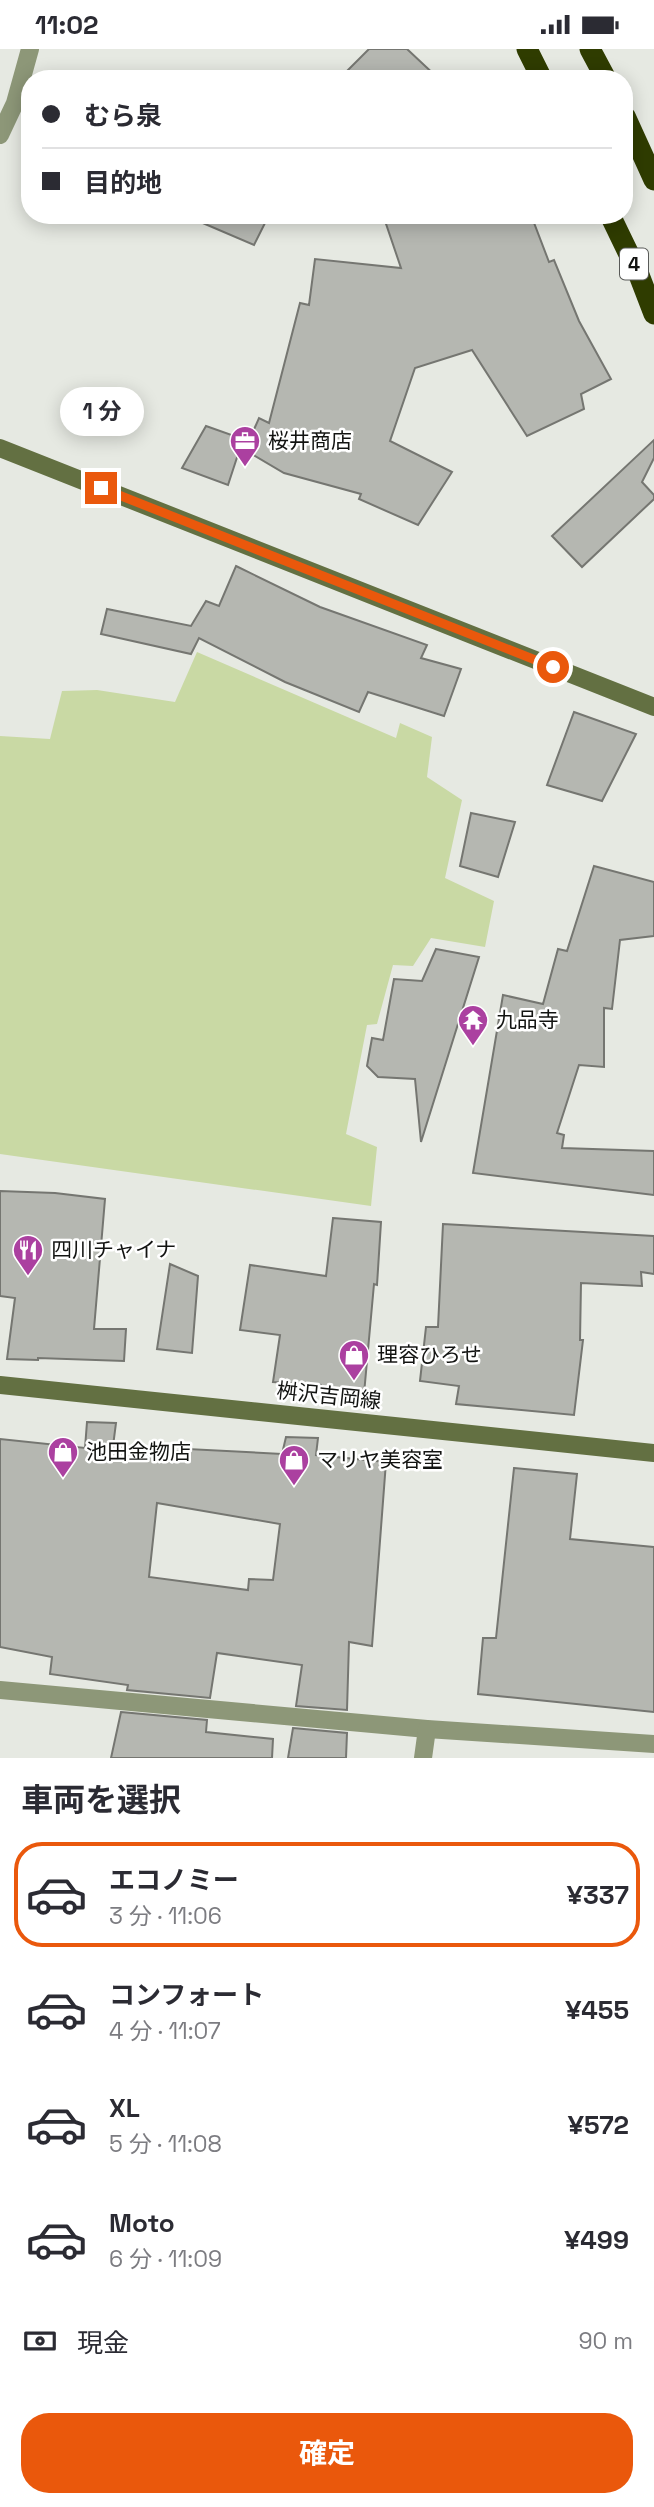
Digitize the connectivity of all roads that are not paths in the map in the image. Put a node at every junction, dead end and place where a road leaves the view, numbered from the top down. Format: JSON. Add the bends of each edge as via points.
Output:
{"nodes":[{"id":1,"x":30,"y":49,"type":"edge"},
{"id":2,"x":527,"y":49,"type":"edge"},
{"id":3,"x":590,"y":49,"type":"edge"},
{"id":4,"x":24,"y":70,"type":"edge"},
{"id":5,"x":538,"y":70,"type":"edge"},
{"id":6,"x":601,"y":70,"type":"edge"},
{"id":7,"x":21,"y":81,"type":"edge"},
{"id":8,"x":633,"y":134,"type":"edge"},
{"id":9,"x":0,"y":135,"type":"edge"},
{"id":10,"x":654,"y":180,"type":"edge"},
{"id":11,"x":614,"y":224,"type":"edge"},
{"id":12,"x":654,"y":314,"type":"edge"},
{"id":13,"x":0,"y":448,"type":"edge"},
{"id":14,"x":654,"y":707,"type":"edge"},
{"id":15,"x":0,"y":1385,"type":"edge"},
{"id":16,"x":654,"y":1453,"type":"edge"},
{"id":17,"x":0,"y":1690,"type":"edge"},
{"id":18,"x":427,"y":1729,"type":"junction"},
{"id":19,"x":654,"y":1744,"type":"edge"},
{"id":20,"x":423,"y":1758,"type":"edge"}],
"edges":[{"from":1,"to":4,"type":"street"},
{"from":2,"to":5,"type":"highway"},
{"from":3,"to":6,"type":"highway"},
{"from":7,"to":9,"type":"street"},
{"from":8,"to":10,"type":"highway"},
{"from":11,"to":12,"type":"highway","number":"4"},
{"from":13,"to":14,"type":"street"},
{"from":15,"to":16,"type":"street","name":"桝沢吉岡線"},
{"from":17,"to":18,"type":"street"},
{"from":18,"to":19,"type":"street"},
{"from":18,"to":20,"type":"street"}]}
